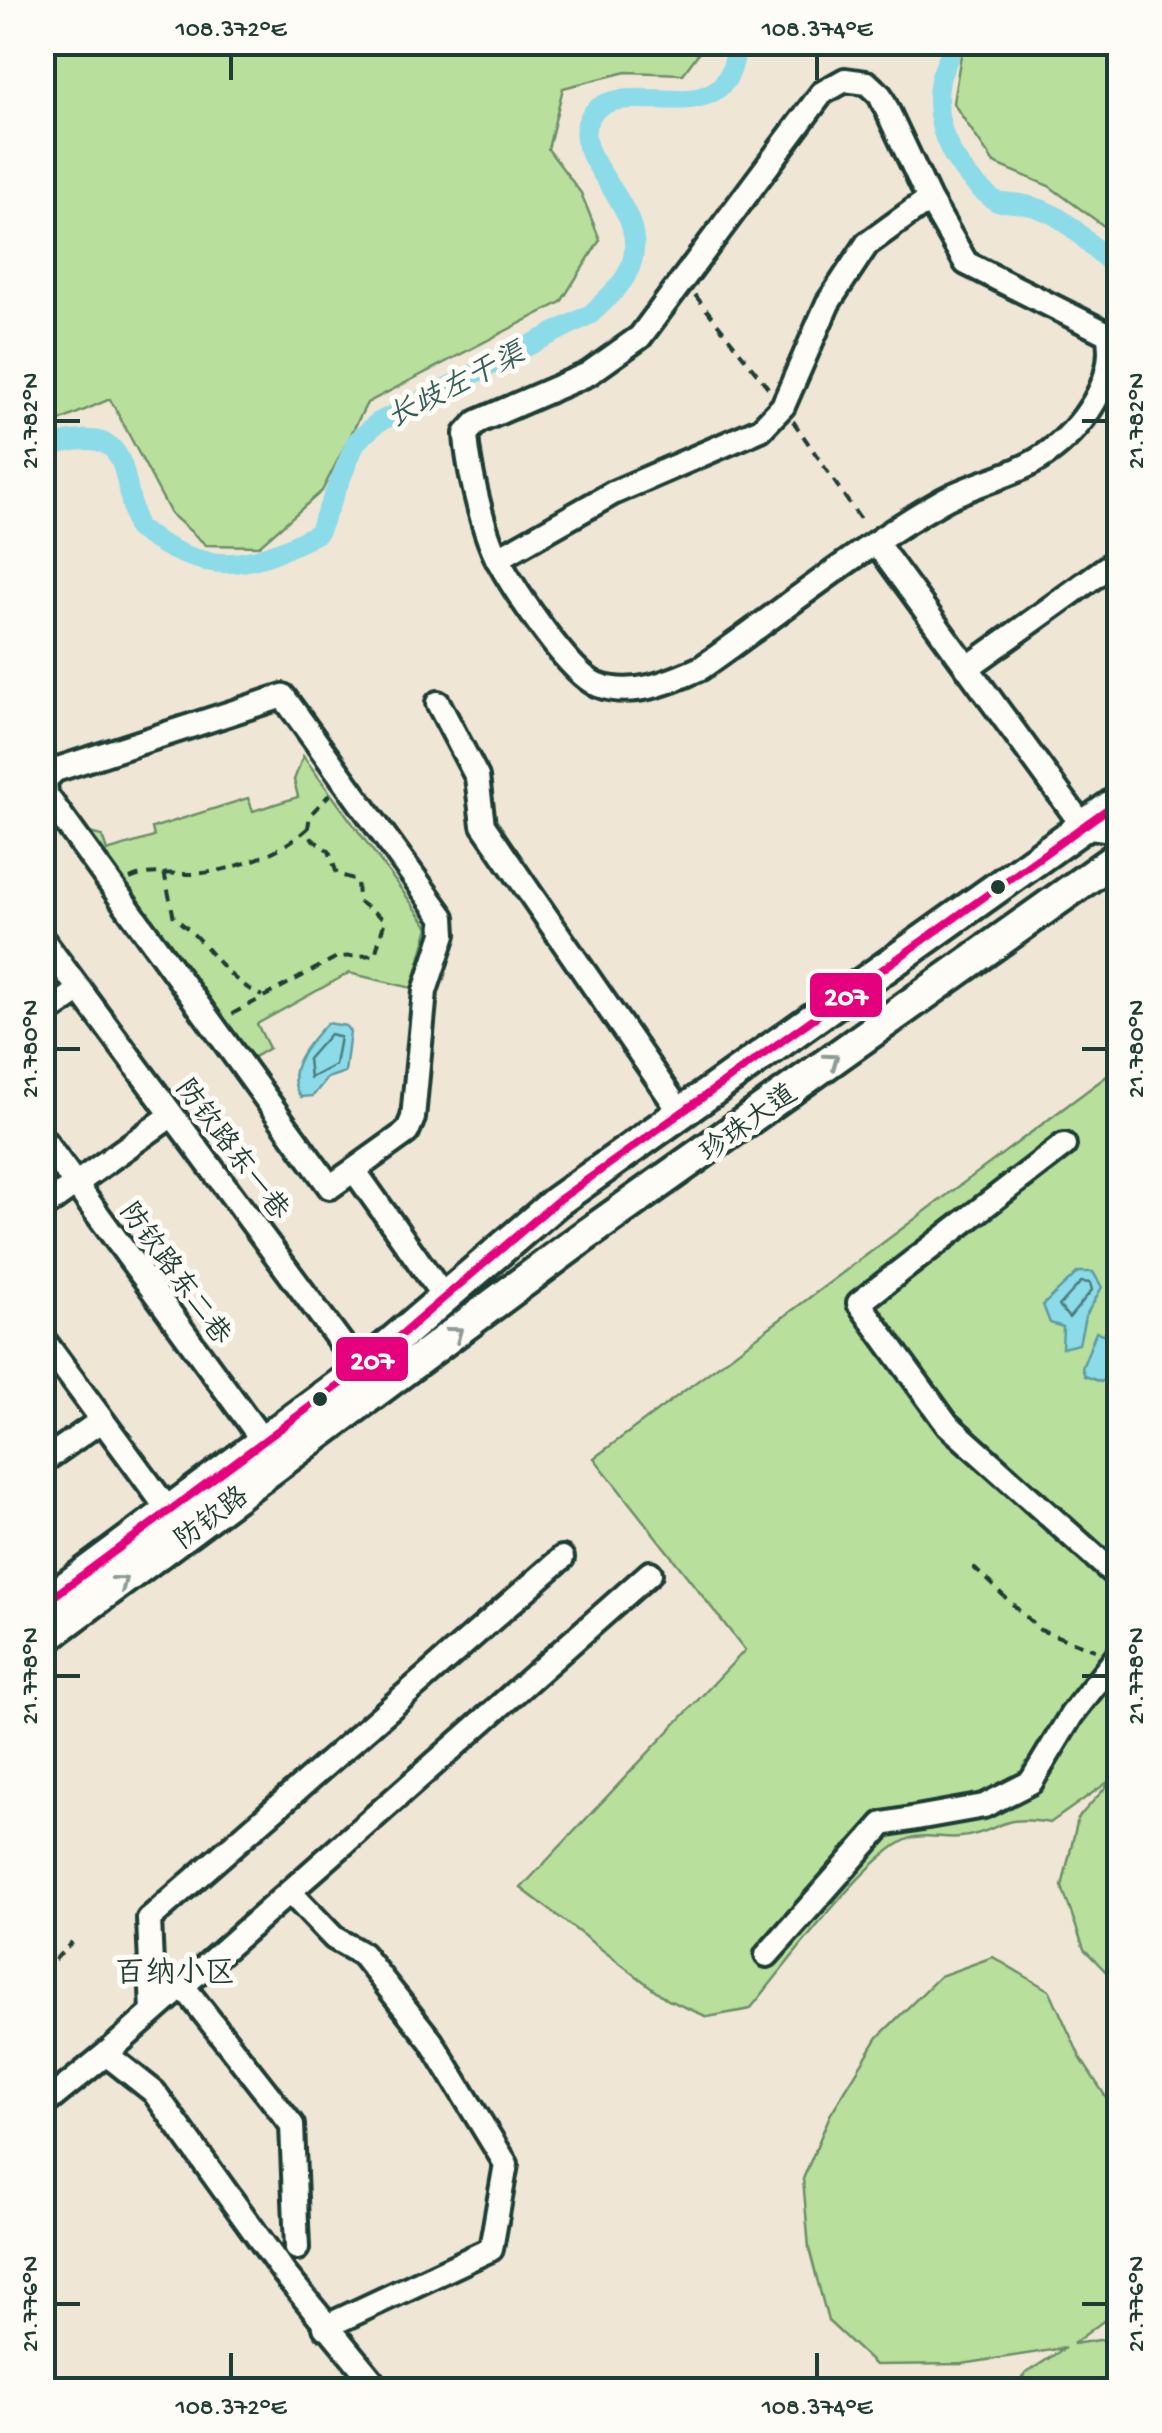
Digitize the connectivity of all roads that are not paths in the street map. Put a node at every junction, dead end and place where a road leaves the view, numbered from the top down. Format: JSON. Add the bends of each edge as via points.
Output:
{"nodes":[{"id":1,"x":929,"y":200,"type":"junction"},
{"id":2,"x":877,"y":544,"type":"junction"},
{"id":3,"x":1120,"y":558,"type":"edge"},
{"id":4,"x":497,"y":559,"type":"junction"},
{"id":5,"x":967,"y":668,"type":"junction"},
{"id":6,"x":438,"y":703,"type":"dead end"},
{"id":7,"x":1120,"y":800,"type":"edge"},
{"id":8,"x":1083,"y":826,"type":"junction"},
{"id":9,"x":1120,"y":831,"type":"edge"},
{"id":10,"x":1120,"y":855,"type":"edge"},
{"id":11,"x":42,"y":938,"type":"edge"},
{"id":12,"x":80,"y":990,"type":"junction"},
{"id":13,"x":42,"y":1016,"type":"edge"},
{"id":14,"x":680,"y":1113,"type":"junction"},
{"id":15,"x":172,"y":1115,"type":"junction"},
{"id":16,"x":42,"y":1138,"type":"edge"},
{"id":17,"x":1064,"y":1146,"type":"dead end"},
{"id":18,"x":354,"y":1170,"type":"junction"},
{"id":19,"x":76,"y":1184,"type":"junction"},
{"id":20,"x":42,"y":1208,"type":"edge"},
{"id":21,"x":444,"y":1297,"type":"junction"},
{"id":22,"x":42,"y":1338,"type":"edge"},
{"id":23,"x":369,"y":1380,"type":"junction"},
{"id":24,"x":102,"y":1420,"type":"junction"},
{"id":25,"x":263,"y":1441,"type":"junction"},
{"id":26,"x":42,"y":1462,"type":"edge"},
{"id":27,"x":168,"y":1511,"type":"junction"},
{"id":28,"x":562,"y":1558,"type":"dead end"},
{"id":29,"x":650,"y":1574,"type":"dead end"},
{"id":30,"x":1120,"y":1578,"type":"edge"},
{"id":31,"x":42,"y":1604,"type":"edge"},
{"id":32,"x":42,"y":1640,"type":"edge"},
{"id":33,"x":1113,"y":1652,"type":"edge"},
{"id":34,"x":290,"y":1892,"type":"junction"},
{"id":35,"x":767,"y":1955,"type":"dead end"},
{"id":36,"x":184,"y":1986,"type":"junction"},
{"id":37,"x":153,"y":2012,"type":"junction"},
{"id":38,"x":106,"y":2054,"type":"junction"},
{"id":39,"x":42,"y":2106,"type":"edge"},
{"id":40,"x":297,"y":2248,"type":"dead end"},
{"id":41,"x":325,"y":2327,"type":"junction"},
{"id":42,"x":380,"y":2390,"type":"edge"}],
"edges":[{"from":1,"to":2,"type":"street","via":[[966,264],[1088,320],[1108,334],[1112,353],[1105,383],[1088,409],[1044,456],[942,501]]},
{"from":1,"to":4,"type":"street","via":[[867,244],[828,303],[782,406],[761,429],[612,493]]},
{"from":1,"to":4,"type":"street","via":[[880,95],[867,83],[845,80],[822,93],[640,337],[588,374],[476,422],[466,434]]},
{"from":2,"to":4,"type":"street","via":[[701,668],[667,684],[631,689],[600,686],[578,673]]},
{"from":2,"to":5,"type":"street"},
{"from":3,"to":5,"type":"street"},
{"from":5,"to":8,"type":"street"},
{"from":6,"to":14,"type":"street","via":[[476,777],[483,825]]},
{"from":7,"to":8,"type":"main road","name":"珍珠大道"},
{"from":8,"to":9,"type":"street"},
{"from":8,"to":14,"type":"main road","name":"珍珠大道"},
{"from":23,"to":10,"type":"main road","name":"珍珠大道","one_way":true,"via":[[582,1238]]},
{"from":11,"to":12,"type":"street","name":"防钦路东一巷"},
{"from":12,"to":13,"type":"street"},
{"from":12,"to":15,"type":"street","name":"防钦路东一巷"},
{"from":14,"to":21,"type":"main road","name":"珍珠大道","via":[[556,1202]]},
{"from":15,"to":19,"type":"street"},
{"from":15,"to":23,"type":"street","name":"防钦路东一巷"},
{"from":16,"to":19,"type":"street","name":"防钦路东二巷"},
{"from":17,"to":30,"type":"street","via":[[859,1303],[947,1424]]},
{"from":18,"to":18,"type":"street","via":[[408,1132],[413,1118],[425,991],[444,934],[442,917],[282,696],[55,770],[46,780],[46,795],[330,1187]]},
{"from":18,"to":21,"type":"street"},
{"from":19,"to":20,"type":"street"},
{"from":19,"to":25,"type":"street","name":"防钦路东二巷"},
{"from":21,"to":23,"type":"main road","name":"珍珠大道"},
{"from":22,"to":24,"type":"street"},
{"from":23,"to":25,"type":"main road","name":"防钦路"},
{"from":32,"to":23,"type":"main road","name":"防钦路","one_way":true},
{"from":24,"to":26,"type":"street"},
{"from":24,"to":27,"type":"street"},
{"from":25,"to":27,"type":"main road","name":"防钦路"},
{"from":27,"to":31,"type":"main road","name":"防钦路"},
{"from":28,"to":37,"type":"street","via":[[149,1919]]},
{"from":29,"to":34,"type":"street"},
{"from":33,"to":35,"type":"street","via":[[1030,1782],[984,1806],[883,1824]]},
{"from":34,"to":36,"type":"street"},
{"from":34,"to":41,"type":"street","via":[[334,1938],[362,1954],[420,2026],[506,2164],[491,2249]]},
{"from":36,"to":37,"type":"street"},
{"from":36,"to":40,"type":"street","via":[[292,2125]]},
{"from":37,"to":38,"type":"street"},
{"from":38,"to":39,"type":"street"},
{"from":38,"to":41,"type":"street","via":[[154,2092]]},
{"from":41,"to":42,"type":"street"}]}
